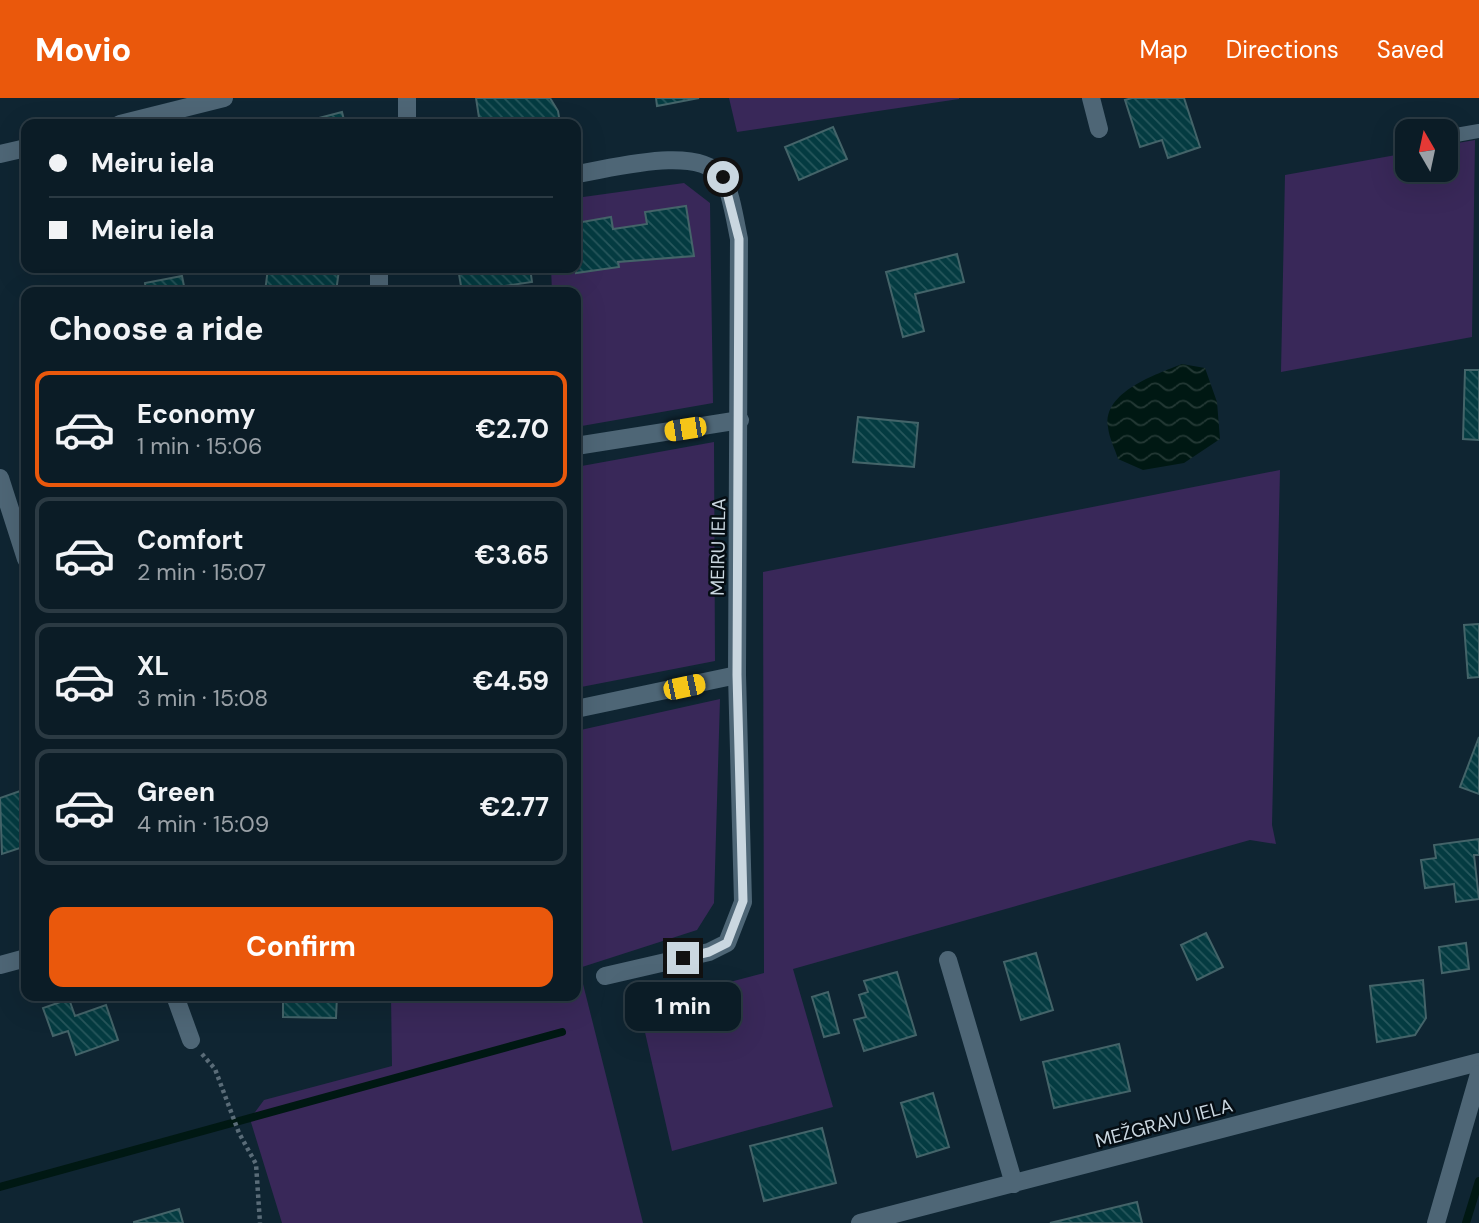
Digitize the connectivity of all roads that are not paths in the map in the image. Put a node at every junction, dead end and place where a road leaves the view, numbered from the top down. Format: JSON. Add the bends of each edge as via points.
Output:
{"nodes":[{"id":1,"x":224,"y":98,"type":"edge"},
{"id":2,"x":407,"y":98,"type":"edge"},
{"id":3,"x":1091,"y":98,"type":"edge"},
{"id":4,"x":140,"y":119,"type":"edge"},
{"id":5,"x":407,"y":119,"type":"edge"},
{"id":6,"x":1100,"y":129,"type":"dead end"},
{"id":7,"x":1479,"y":131,"type":"edge"},
{"id":8,"x":1458,"y":134,"type":"edge"},
{"id":9,"x":21,"y":149,"type":"edge"},
{"id":10,"x":0,"y":154,"type":"edge"},
{"id":11,"x":581,"y":173,"type":"edge"},
{"id":12,"x":740,"y":420,"type":"junction"},
{"id":13,"x":581,"y":445,"type":"edge"},
{"id":14,"x":0,"y":478,"type":"edge"},
{"id":15,"x":21,"y":543,"type":"edge"},
{"id":16,"x":737,"y":675,"type":"junction"},
{"id":17,"x":581,"y":708,"type":"edge"},
{"id":18,"x":21,"y":959,"type":"edge"},
{"id":19,"x":948,"y":960,"type":"dead end"},
{"id":20,"x":0,"y":965,"type":"edge"},
{"id":21,"x":604,"y":976,"type":"dead end"},
{"id":22,"x":177,"y":1001,"type":"edge"},
{"id":23,"x":191,"y":1040,"type":"road end"},
{"id":24,"x":1479,"y":1062,"type":"edge"},
{"id":25,"x":1479,"y":1074,"type":"edge"},
{"id":26,"x":1014,"y":1184,"type":"junction"},
{"id":27,"x":860,"y":1223,"type":"edge"},
{"id":28,"x":1436,"y":1223,"type":"edge"}],
"edges":[{"from":1,"to":4,"type":"street"},
{"from":2,"to":5,"type":"street"},
{"from":3,"to":6,"type":"street"},
{"from":7,"to":8,"type":"lane"},
{"from":9,"to":10,"type":"street"},
{"from":11,"to":12,"type":"street","name":"MEIRU IELA","via":[[672,159],[701,161],[723,177],[739,239]]},
{"from":12,"to":13,"type":"street"},
{"from":12,"to":16,"type":"street","name":"MEIRU IELA"},
{"from":14,"to":15,"type":"street"},
{"from":16,"to":17,"type":"street"},
{"from":16,"to":21,"type":"street","name":"MEIRU IELA","via":[[743,901],[727,943],[709,952]]},
{"from":18,"to":20,"type":"street"},
{"from":19,"to":26,"type":"street"},
{"from":22,"to":23,"type":"street"},
{"from":24,"to":26,"type":"street","name":"MEŽGRAVU IELA"},
{"from":25,"to":28,"type":"street"},
{"from":26,"to":27,"type":"street","name":"MEŽGRAVU IELA"}]}
